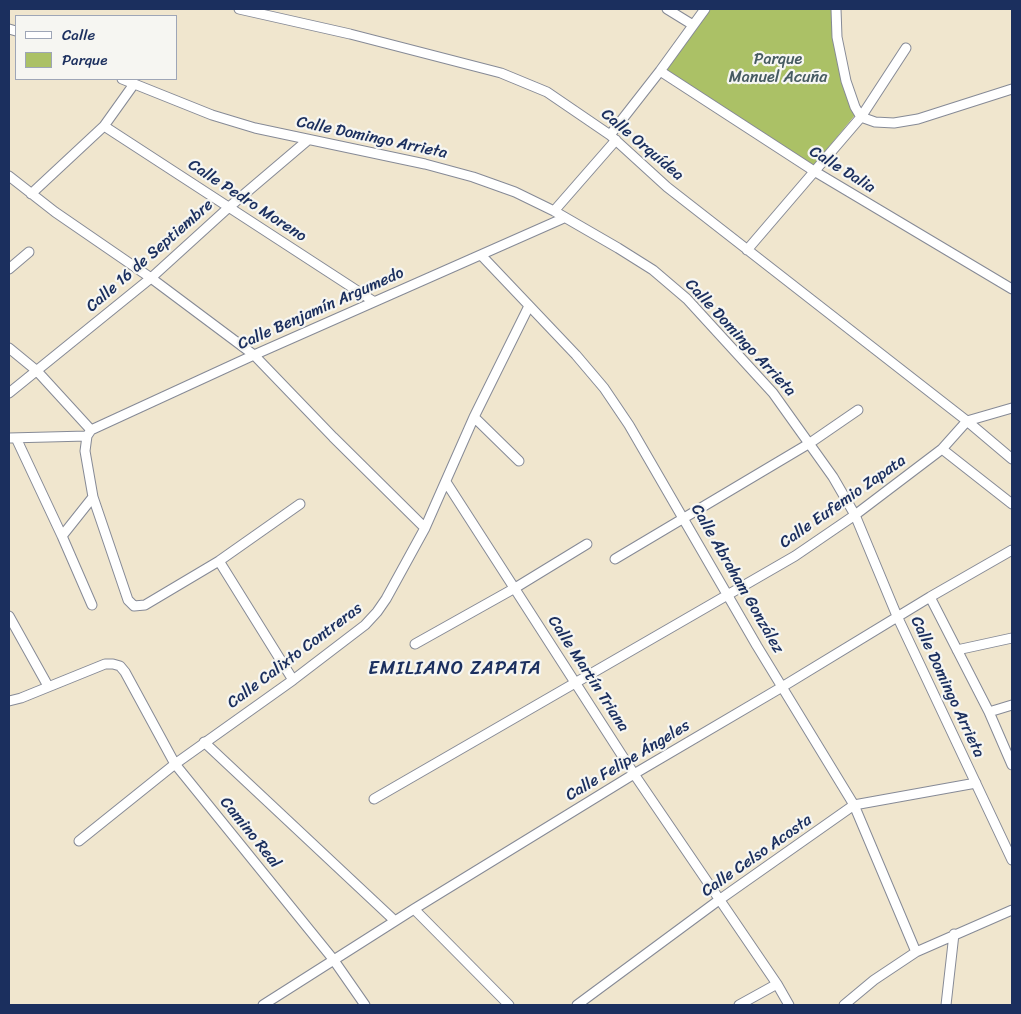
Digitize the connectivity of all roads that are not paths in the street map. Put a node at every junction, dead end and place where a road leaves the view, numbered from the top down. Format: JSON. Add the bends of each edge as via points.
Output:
{"nodes":[{"id":1,"x":239,"y":9,"type":"edge"},
{"id":2,"x":667,"y":9,"type":"edge"},
{"id":3,"x":705,"y":9,"type":"edge"},
{"id":4,"x":836,"y":9,"type":"edge"},
{"id":5,"x":693,"y":25,"type":"junction"},
{"id":6,"x":906,"y":48,"type":"dead end"},
{"id":7,"x":660,"y":71,"type":"junction"},
{"id":8,"x":124,"y":80,"type":"edge"},
{"id":9,"x":134,"y":84,"type":"junction"},
{"id":10,"x":1012,"y":89,"type":"edge"},
{"id":11,"x":860,"y":117,"type":"junction"},
{"id":12,"x":104,"y":126,"type":"junction"},
{"id":13,"x":308,"y":140,"type":"junction"},
{"id":14,"x":613,"y":140,"type":"junction"},
{"id":15,"x":814,"y":171,"type":"junction"},
{"id":16,"x":9,"y":176,"type":"edge"},
{"id":17,"x":31,"y":194,"type":"junction"},
{"id":18,"x":228,"y":208,"type":"junction"},
{"id":19,"x":554,"y":211,"type":"junction"},
{"id":20,"x":564,"y":218,"type":"junction"},
{"id":21,"x":747,"y":250,"type":"junction"},
{"id":22,"x":29,"y":252,"type":"dead end"},
{"id":23,"x":481,"y":255,"type":"junction"},
{"id":24,"x":9,"y":269,"type":"edge"},
{"id":25,"x":151,"y":278,"type":"junction"},
{"id":26,"x":1012,"y":289,"type":"edge"},
{"id":27,"x":374,"y":301,"type":"junction"},
{"id":28,"x":529,"y":306,"type":"junction"},
{"id":29,"x":9,"y":348,"type":"edge"},
{"id":30,"x":254,"y":355,"type":"junction"},
{"id":31,"x":37,"y":371,"type":"junction"},
{"id":32,"x":9,"y":393,"type":"edge"},
{"id":33,"x":1012,"y":408,"type":"edge"},
{"id":34,"x":858,"y":410,"type":"dead end"},
{"id":35,"x":474,"y":418,"type":"junction"},
{"id":36,"x":965,"y":423,"type":"junction"},
{"id":37,"x":89,"y":433,"type":"junction"},
{"id":38,"x":12,"y":438,"type":"edge"},
{"id":39,"x":810,"y":443,"type":"junction"},
{"id":40,"x":945,"y":445,"type":"junction"},
{"id":41,"x":1012,"y":459,"type":"edge"},
{"id":42,"x":519,"y":462,"type":"dead end"},
{"id":43,"x":446,"y":482,"type":"junction"},
{"id":44,"x":93,"y":497,"type":"junction"},
{"id":45,"x":300,"y":504,"type":"dead end"},
{"id":46,"x":1012,"y":504,"type":"edge"},
{"id":47,"x":855,"y":515,"type":"junction"},
{"id":48,"x":684,"y":517,"type":"junction"},
{"id":49,"x":425,"y":528,"type":"junction"},
{"id":50,"x":62,"y":536,"type":"junction"},
{"id":51,"x":587,"y":544,"type":"dead end"},
{"id":52,"x":1012,"y":550,"type":"edge"},
{"id":53,"x":615,"y":559,"type":"dead end"},
{"id":54,"x":219,"y":561,"type":"junction"},
{"id":55,"x":515,"y":588,"type":"junction"},
{"id":56,"x":727,"y":594,"type":"junction"},
{"id":57,"x":930,"y":596,"type":"junction"},
{"id":58,"x":92,"y":605,"type":"dead end"},
{"id":59,"x":9,"y":616,"type":"edge"},
{"id":60,"x":897,"y":616,"type":"junction"},
{"id":61,"x":1012,"y":638,"type":"edge"},
{"id":62,"x":415,"y":644,"type":"dead end"},
{"id":63,"x":957,"y":650,"type":"junction"},
{"id":64,"x":293,"y":680,"type":"junction"},
{"id":65,"x":575,"y":682,"type":"junction"},
{"id":66,"x":48,"y":686,"type":"junction"},
{"id":67,"x":782,"y":687,"type":"junction"},
{"id":68,"x":9,"y":702,"type":"edge"},
{"id":69,"x":1012,"y":705,"type":"edge"},
{"id":70,"x":989,"y":712,"type":"junction"},
{"id":71,"x":204,"y":742,"type":"junction"},
{"id":72,"x":175,"y":764,"type":"junction"},
{"id":73,"x":1012,"y":765,"type":"edge"},
{"id":74,"x":634,"y":774,"type":"junction"},
{"id":75,"x":976,"y":784,"type":"junction"},
{"id":76,"x":374,"y":799,"type":"dead end"},
{"id":77,"x":854,"y":805,"type":"junction"},
{"id":78,"x":79,"y":841,"type":"dead end"},
{"id":79,"x":1012,"y":860,"type":"edge"},
{"id":80,"x":719,"y":900,"type":"junction"},
{"id":81,"x":414,"y":909,"type":"junction"},
{"id":82,"x":1012,"y":910,"type":"edge"},
{"id":83,"x":395,"y":921,"type":"junction"},
{"id":84,"x":954,"y":934,"type":"junction"},
{"id":85,"x":916,"y":952,"type":"junction"},
{"id":86,"x":333,"y":959,"type":"junction"},
{"id":87,"x":777,"y":984,"type":"junction"},
{"id":88,"x":264,"y":1005,"type":"edge"},
{"id":89,"x":365,"y":1005,"type":"edge"},
{"id":90,"x":509,"y":1005,"type":"edge"},
{"id":91,"x":577,"y":1005,"type":"edge"},
{"id":92,"x":739,"y":1005,"type":"edge"},
{"id":93,"x":788,"y":1005,"type":"edge"},
{"id":94,"x":844,"y":1005,"type":"edge"},
{"id":95,"x":946,"y":1005,"type":"edge"}],
"edges":[{"from":1,"to":14,"type":"street","name":"Calle Orquídea","via":[[501,73],[547,92]]},
{"from":2,"to":5,"type":"street"},
{"from":3,"to":5,"type":"street"},
{"from":4,"to":11,"type":"street","via":[[837,37],[846,81]]},
{"from":5,"to":7,"type":"street"},
{"from":6,"to":11,"type":"street"},
{"from":7,"to":14,"type":"street"},
{"from":7,"to":15,"type":"street","name":"Calle Dalia"},
{"from":8,"to":9,"type":"street","name":"Calle Domingo Arrieta"},
{"from":9,"to":12,"type":"street"},
{"from":9,"to":13,"type":"street","name":"Calle Domingo Arrieta","via":[[212,115]]},
{"from":10,"to":11,"type":"street","via":[[918,119],[894,123]]},
{"from":11,"to":15,"type":"street"},
{"from":12,"to":17,"type":"street"},
{"from":12,"to":18,"type":"street","name":"Calle Pedro Moreno"},
{"from":13,"to":18,"type":"street","name":"Calle 16 de Septiembre"},
{"from":13,"to":19,"type":"street","name":"Calle Domingo Arrieta","via":[[472,176]]},
{"from":14,"to":19,"type":"street"},
{"from":14,"to":21,"type":"street","name":"Calle Orquídea"},
{"from":15,"to":21,"type":"street"},
{"from":15,"to":26,"type":"street","name":"Calle Dalia"},
{"from":16,"to":17,"type":"street"},
{"from":17,"to":25,"type":"street"},
{"from":18,"to":25,"type":"street","name":"Calle 16 de Septiembre"},
{"from":18,"to":27,"type":"street","name":"Calle Pedro Moreno"},
{"from":19,"to":20,"type":"street","name":"Calle Domingo Arrieta"},
{"from":20,"to":23,"type":"street","name":"Calle Benjamín Argumedo"},
{"from":20,"to":39,"type":"street","name":"Calle Domingo Arrieta","via":[[653,270],[687,299],[773,393]]},
{"from":21,"to":36,"type":"street","name":"Calle Orquídea"},
{"from":22,"to":24,"type":"street"},
{"from":23,"to":27,"type":"street","name":"Calle Benjamín Argumedo"},
{"from":23,"to":28,"type":"street","name":"Calle Abraham González"},
{"from":25,"to":30,"type":"street"},
{"from":25,"to":31,"type":"street","name":"Calle 16 de Septiembre"},
{"from":27,"to":30,"type":"street","name":"Calle Benjamín Argumedo"},
{"from":28,"to":35,"type":"street","name":"Calle Calixto Contreras"},
{"from":28,"to":48,"type":"street","name":"Calle Abraham González","via":[[604,388]]},
{"from":29,"to":31,"type":"street"},
{"from":30,"to":37,"type":"street","name":"Calle Benjamín Argumedo"},
{"from":30,"to":49,"type":"street"},
{"from":31,"to":32,"type":"street","name":"Calle 16 de Septiembre"},
{"from":31,"to":37,"type":"street"},
{"from":33,"to":36,"type":"street"},
{"from":34,"to":39,"type":"street"},
{"from":35,"to":42,"type":"street"},
{"from":35,"to":43,"type":"street","name":"Calle Calixto Contreras"},
{"from":36,"to":40,"type":"street","name":"Calle Eufemio Zapata"},
{"from":36,"to":41,"type":"street","name":"Calle Orquídea"},
{"from":37,"to":38,"type":"street"},
{"from":37,"to":44,"type":"street","via":[[86,451]]},
{"from":38,"to":50,"type":"street"},
{"from":39,"to":47,"type":"street","name":"Calle Domingo Arrieta"},
{"from":39,"to":48,"type":"street"},
{"from":40,"to":46,"type":"street"},
{"from":40,"to":47,"type":"street","name":"Calle Eufemio Zapata"},
{"from":43,"to":49,"type":"street","name":"Calle Calixto Contreras"},
{"from":43,"to":55,"type":"street","name":"Calle Martín Triana"},
{"from":44,"to":50,"type":"street"},
{"from":44,"to":54,"type":"street","via":[[128,600],[134,606],[145,605]]},
{"from":45,"to":54,"type":"street"},
{"from":47,"to":56,"type":"street","name":"Calle Eufemio Zapata","via":[[795,556]]},
{"from":47,"to":60,"type":"street","name":"Calle Domingo Arrieta"},
{"from":48,"to":53,"type":"street"},
{"from":48,"to":56,"type":"street","name":"Calle Abraham González"},
{"from":49,"to":64,"type":"street","name":"Calle Calixto Contreras","via":[[377,612],[365,625]]},
{"from":50,"to":58,"type":"street"},
{"from":51,"to":55,"type":"street"},
{"from":52,"to":57,"type":"street","name":"Calle Felipe Ángeles"},
{"from":54,"to":64,"type":"street"},
{"from":55,"to":62,"type":"street"},
{"from":55,"to":65,"type":"street","name":"Calle Martín Triana"},
{"from":56,"to":65,"type":"street","name":"Calle Eufemio Zapata"},
{"from":56,"to":67,"type":"street","name":"Calle Abraham González"},
{"from":57,"to":60,"type":"street","name":"Calle Felipe Ángeles"},
{"from":57,"to":63,"type":"street"},
{"from":59,"to":66,"type":"street"},
{"from":60,"to":67,"type":"street","name":"Calle Felipe Ángeles"},
{"from":60,"to":75,"type":"street","name":"Calle Domingo Arrieta"},
{"from":61,"to":63,"type":"street"},
{"from":63,"to":70,"type":"street"},
{"from":64,"to":71,"type":"street","name":"Calle Calixto Contreras"},
{"from":65,"to":74,"type":"street","name":"Calle Martín Triana"},
{"from":65,"to":76,"type":"street","name":"Calle Eufemio Zapata"},
{"from":66,"to":68,"type":"street"},
{"from":66,"to":72,"type":"street","name":"Camino Real","via":[[105,664],[120,666]]},
{"from":67,"to":74,"type":"street","name":"Calle Felipe Ángeles"},
{"from":67,"to":77,"type":"street","name":"Calle Abraham González"},
{"from":69,"to":70,"type":"street"},
{"from":70,"to":73,"type":"street"},
{"from":71,"to":72,"type":"street","name":"Calle Calixto Contreras"},
{"from":71,"to":83,"type":"street"},
{"from":72,"to":78,"type":"street","name":"Calle Calixto Contreras"},
{"from":72,"to":86,"type":"street","name":"Camino Real"},
{"from":74,"to":80,"type":"street","name":"Calle Martín Triana"},
{"from":74,"to":81,"type":"street","name":"Calle Felipe Ángeles"},
{"from":75,"to":77,"type":"street","name":"Calle Celso Acosta"},
{"from":75,"to":79,"type":"street","name":"Calle Domingo Arrieta"},
{"from":77,"to":80,"type":"street","name":"Calle Celso Acosta"},
{"from":77,"to":85,"type":"street","name":"Calle Abraham González"},
{"from":80,"to":87,"type":"street","name":"Calle Martín Triana"},
{"from":80,"to":91,"type":"street","name":"Calle Celso Acosta"},
{"from":81,"to":83,"type":"street","name":"Calle Felipe Ángeles"},
{"from":81,"to":90,"type":"street"},
{"from":82,"to":84,"type":"street"},
{"from":83,"to":86,"type":"street","name":"Calle Felipe Ángeles"},
{"from":84,"to":85,"type":"street"},
{"from":84,"to":95,"type":"street"},
{"from":85,"to":94,"type":"street"},
{"from":86,"to":88,"type":"street","name":"Calle Felipe Ángeles"},
{"from":86,"to":89,"type":"street","name":"Camino Real"},
{"from":87,"to":92,"type":"street"},
{"from":87,"to":93,"type":"street","name":"Calle Martín Triana"}]}
